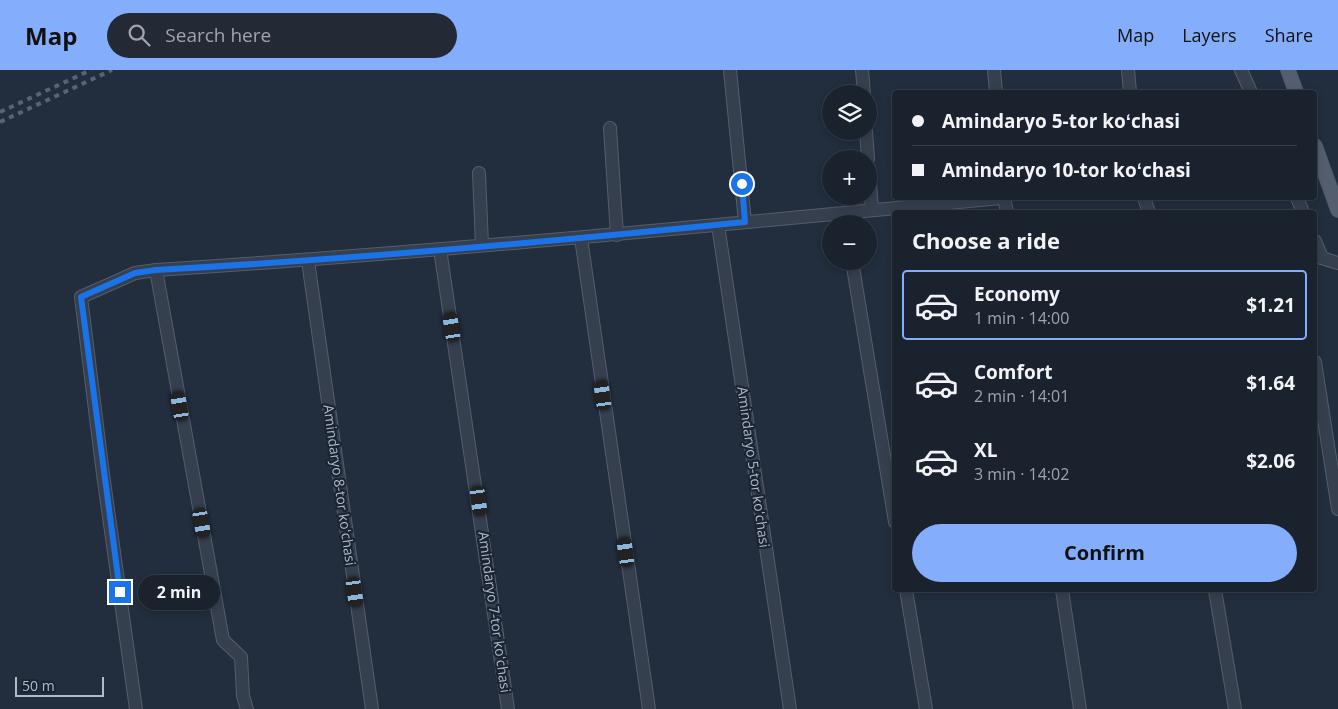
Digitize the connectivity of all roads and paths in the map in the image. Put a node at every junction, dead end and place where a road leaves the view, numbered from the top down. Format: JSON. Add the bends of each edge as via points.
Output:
{"nodes":[{"id":1,"x":730,"y":70,"type":"edge"},
{"id":2,"x":862,"y":70,"type":"edge"},
{"id":3,"x":994,"y":70,"type":"edge"},
{"id":4,"x":1128,"y":70,"type":"edge"},
{"id":5,"x":1241,"y":70,"type":"edge"},
{"id":6,"x":1288,"y":70,"type":"edge"},
{"id":7,"x":863,"y":85,"type":"edge"},
{"id":8,"x":996,"y":90,"type":"edge"},
{"id":9,"x":1130,"y":90,"type":"edge"},
{"id":10,"x":1250,"y":90,"type":"edge"},
{"id":11,"x":1295,"y":90,"type":"edge"},
{"id":12,"x":610,"y":128,"type":"dead end"},
{"id":13,"x":1317,"y":152,"type":"edge"},
{"id":14,"x":479,"y":173,"type":"dead end"},
{"id":15,"x":981,"y":200,"type":"edge"},
{"id":16,"x":872,"y":205,"type":"edge"},
{"id":17,"x":872,"y":210,"type":"junction"},
{"id":18,"x":1338,"y":210,"type":"edge"},
{"id":19,"x":855,"y":215,"type":"edge"},
{"id":20,"x":822,"y":219,"type":"edge"},
{"id":21,"x":745,"y":222,"type":"junction"},
{"id":22,"x":718,"y":225,"type":"junction"},
{"id":23,"x":617,"y":235,"type":"junction"},
{"id":24,"x":581,"y":238,"type":"junction"},
{"id":25,"x":482,"y":245,"type":"junction"},
{"id":26,"x":440,"y":249,"type":"junction"},
{"id":27,"x":1318,"y":257,"type":"edge"},
{"id":28,"x":308,"y":260,"type":"junction"},
{"id":29,"x":1338,"y":263,"type":"edge"},
{"id":30,"x":156,"y":270,"type":"junction"},
{"id":31,"x":853,"y":270,"type":"edge"},
{"id":32,"x":1317,"y":375,"type":"edge"},
{"id":33,"x":892,"y":504,"type":"edge"},
{"id":34,"x":1338,"y":509,"type":"edge"},
{"id":35,"x":906,"y":592,"type":"edge"},
{"id":36,"x":1062,"y":592,"type":"edge"},
{"id":37,"x":1214,"y":592,"type":"edge"},
{"id":38,"x":136,"y":709,"type":"edge"},
{"id":39,"x":247,"y":709,"type":"edge"},
{"id":40,"x":372,"y":709,"type":"edge"},
{"id":41,"x":508,"y":709,"type":"edge"},
{"id":42,"x":649,"y":709,"type":"edge"},
{"id":43,"x":790,"y":709,"type":"edge"},
{"id":44,"x":926,"y":709,"type":"edge"},
{"id":45,"x":1080,"y":709,"type":"edge"},
{"id":46,"x":1235,"y":709,"type":"edge"}],
"edges":[{"from":1,"to":21,"type":"street"},
{"from":2,"to":7,"type":"street"},
{"from":3,"to":8,"type":"street"},
{"from":4,"to":9,"type":"street"},
{"from":5,"to":10,"type":"street"},
{"from":6,"to":11,"type":"main road"},
{"from":12,"to":23,"type":"street"},
{"from":13,"to":18,"type":"main road"},
{"from":14,"to":25,"type":"street"},
{"from":15,"to":17,"type":"street"},
{"from":16,"to":17,"type":"street"},
{"from":17,"to":19,"type":"street"},
{"from":20,"to":21,"type":"street"},
{"from":21,"to":22,"type":"street"},
{"from":22,"to":23,"type":"street"},
{"from":22,"to":43,"type":"street","name":"Amindaryo 5-tor koʻchasi"},
{"from":23,"to":24,"type":"street"},
{"from":24,"to":25,"type":"street"},
{"from":24,"to":42,"type":"street"},
{"from":25,"to":26,"type":"street"},
{"from":26,"to":28,"type":"street"},
{"from":26,"to":41,"type":"street","name":"Amindaryo 7-tor koʻchasi"},
{"from":27,"to":29,"type":"street"},
{"from":28,"to":30,"type":"street"},
{"from":28,"to":40,"type":"street","name":"Amindaryo 8-tor koʻchasi"},
{"from":30,"to":38,"type":"street","via":[[135,273],[81,297]]},
{"from":30,"to":39,"type":"street","via":[[222,640],[241,657]]},
{"from":31,"to":33,"type":"street"},
{"from":32,"to":34,"type":"street"},
{"from":35,"to":44,"type":"street"},
{"from":36,"to":45,"type":"street"},
{"from":37,"to":46,"type":"street"}]}
